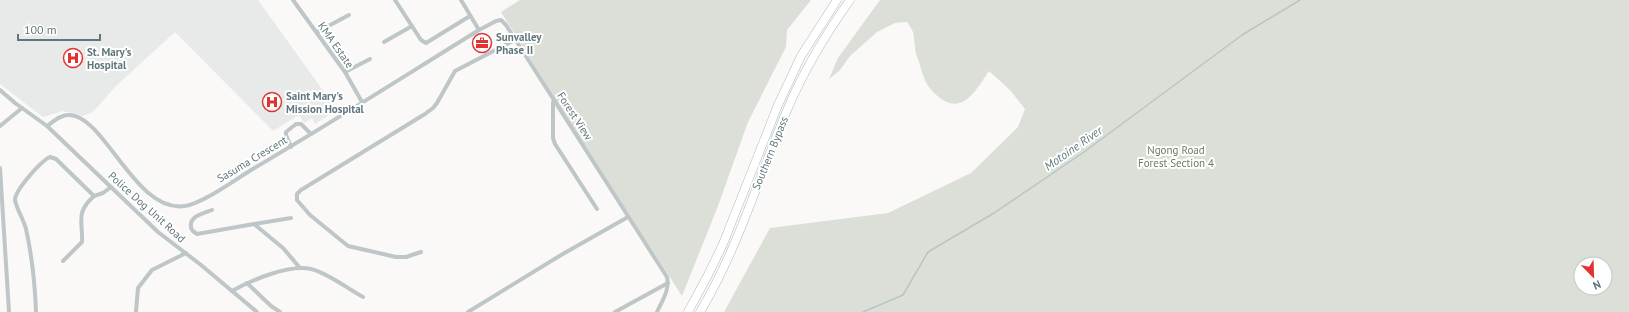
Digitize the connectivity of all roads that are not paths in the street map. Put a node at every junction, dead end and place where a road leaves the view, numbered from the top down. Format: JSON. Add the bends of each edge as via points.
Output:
{"nodes":[{"id":1,"x":293,"y":0,"type":"edge"},
{"id":2,"x":396,"y":0,"type":"edge"},
{"id":3,"x":460,"y":0,"type":"edge"},
{"id":4,"x":837,"y":0,"type":"edge"},
{"id":5,"x":850,"y":0,"type":"edge"},
{"id":6,"x":349,"y":15,"type":"dead end"},
{"id":7,"x":470,"y":16,"type":"junction"},
{"id":8,"x":506,"y":25,"type":"joint"},
{"id":9,"x":412,"y":26,"type":"junction"},
{"id":10,"x":479,"y":30,"type":"junction"},
{"id":11,"x":317,"y":32,"type":"junction"},
{"id":12,"x":515,"y":40,"type":"junction"},
{"id":13,"x":384,"y":42,"type":"dead end"},
{"id":14,"x":370,"y":58,"type":"dead end"},
{"id":15,"x":345,"y":72,"type":"junction"},
{"id":16,"x":0,"y":90,"type":"edge"},
{"id":17,"x":553,"y":100,"type":"junction"},
{"id":18,"x":362,"y":102,"type":"junction"},
{"id":19,"x":22,"y":108,"type":"junction"},
{"id":20,"x":0,"y":126,"type":"edge"},
{"id":21,"x":47,"y":126,"type":"junction"},
{"id":22,"x":310,"y":134,"type":"junction"},
{"id":23,"x":291,"y":147,"type":"junction"},
{"id":24,"x":0,"y":168,"type":"edge"},
{"id":25,"x":111,"y":187,"type":"junction"},
{"id":26,"x":94,"y":196,"type":"junction"},
{"id":27,"x":597,"y":209,"type":"dead end"},
{"id":28,"x":212,"y":210,"type":"dead end"},
{"id":29,"x":628,"y":217,"type":"junction"},
{"id":30,"x":291,"y":218,"type":"dead end"},
{"id":31,"x":254,"y":224,"type":"junction"},
{"id":32,"x":421,"y":252,"type":"dead end"},
{"id":33,"x":186,"y":253,"type":"junction"},
{"id":34,"x":63,"y":261,"type":"dead end"},
{"id":35,"x":300,"y":268,"type":"junction"},
{"id":36,"x":247,"y":283,"type":"junction"},
{"id":37,"x":668,"y":283,"type":"junction"},
{"id":38,"x":232,"y":291,"type":"junction"},
{"id":39,"x":363,"y":297,"type":"dead end"},
{"id":40,"x":9,"y":312,"type":"edge"},
{"id":41,"x":36,"y":312,"type":"edge"},
{"id":42,"x":136,"y":312,"type":"edge"},
{"id":43,"x":257,"y":312,"type":"edge"},
{"id":44,"x":280,"y":312,"type":"edge"},
{"id":45,"x":468,"y":312,"type":"edge"},
{"id":46,"x":615,"y":312,"type":"edge"},
{"id":47,"x":657,"y":312,"type":"edge"},
{"id":48,"x":688,"y":312,"type":"edge"},
{"id":49,"x":700,"y":312,"type":"edge"}],
"edges":[{"from":1,"to":11,"type":"street","name":"KMA Estate"},
{"from":2,"to":9,"type":"street"},
{"from":3,"to":7,"type":"street"},
{"from":4,"to":48,"type":"highway","name":"Southern Bypass","via":[[801,56],[778,105],[722,244]]},
{"from":5,"to":49,"type":"highway","name":"Southern Bypass","via":[[820,45],[794,95],[723,267]]},
{"from":6,"to":11,"type":"street"},
{"from":7,"to":9,"type":"street","via":[[426,43]]},
{"from":7,"to":10,"type":"street"},
{"from":8,"to":10,"type":"street","name":"Sasuma Crescent","via":[[502,20],[498,20]]},
{"from":8,"to":12,"type":"street","name":"Forest View"},
{"from":9,"to":13,"type":"street"},
{"from":10,"to":18,"type":"street","name":"Sasuma Crescent"},
{"from":11,"to":15,"type":"street","name":"KMA Estate"},
{"from":12,"to":17,"type":"street","name":"Forest View"},
{"from":12,"to":32,"type":"street","via":[[455,71],[433,108],[426,114],[297,194],[297,200],[310,215],[348,246],[396,257]]},
{"from":14,"to":15,"type":"street"},
{"from":15,"to":18,"type":"street","name":"KMA Estate"},
{"from":16,"to":19,"type":"street"},
{"from":17,"to":27,"type":"street","via":[[555,144]]},
{"from":17,"to":29,"type":"street","name":"Forest View"},
{"from":18,"to":22,"type":"street","name":"Sasuma Crescent"},
{"from":19,"to":20,"type":"street"},
{"from":19,"to":21,"type":"street"},
{"from":21,"to":23,"type":"street","name":"Sasuma Crescent","via":[[69,114],[79,117],[89,124],[153,197],[172,206],[195,203]]},
{"from":21,"to":25,"type":"street","name":"Police Dog Unit Road"},
{"from":22,"to":23,"type":"street","name":"Sasuma Crescent"},
{"from":22,"to":23,"type":"street","via":[[301,124],[296,124],[286,132]]},
{"from":24,"to":40,"type":"street"},
{"from":25,"to":26,"type":"street"},
{"from":25,"to":33,"type":"street","name":"Police Dog Unit Road","via":[[158,232]]},
{"from":26,"to":34,"type":"street","via":[[83,209],[82,242]]},
{"from":26,"to":41,"type":"street","via":[[53,157],[43,161],[16,196],[15,201],[26,227]]},
{"from":28,"to":31,"type":"street","via":[[191,221],[194,233]]},
{"from":29,"to":37,"type":"street","name":"Forest View","via":[[662,268]]},
{"from":29,"to":45,"type":"street"},
{"from":30,"to":31,"type":"street"},
{"from":31,"to":35,"type":"street","via":[[282,248]]},
{"from":33,"to":38,"type":"street","name":"Police Dog Unit Road"},
{"from":33,"to":42,"type":"street","via":[[152,270],[138,288]]},
{"from":35,"to":36,"type":"street"},
{"from":35,"to":39,"type":"street","via":[[321,273]]},
{"from":36,"to":38,"type":"street"},
{"from":36,"to":44,"type":"street"},
{"from":37,"to":46,"type":"street"},
{"from":37,"to":47,"type":"street"},
{"from":38,"to":43,"type":"street","name":"Police Dog Unit Road"}]}
